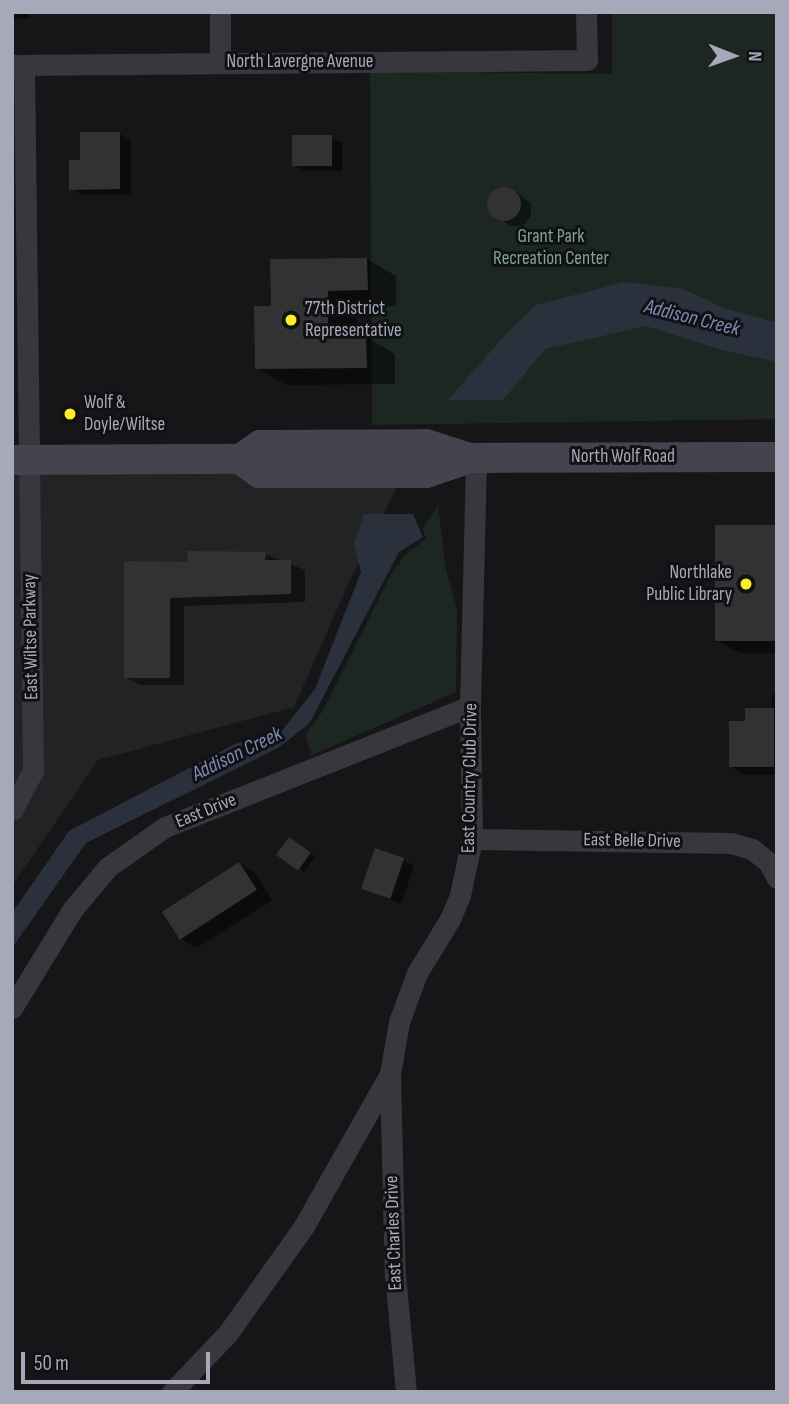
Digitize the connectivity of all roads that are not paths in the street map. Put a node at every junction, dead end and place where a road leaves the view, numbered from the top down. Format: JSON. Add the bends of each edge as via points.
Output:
{"nodes":[{"id":1,"x":220,"y":12,"type":"edge"},
{"id":2,"x":586,"y":12,"type":"edge"},
{"id":3,"x":220,"y":62,"type":"junction"},
{"id":4,"x":18,"y":65,"type":"edge"},
{"id":5,"x":777,"y":457,"type":"edge"},
{"id":6,"x":473,"y":458,"type":"junction"},
{"id":7,"x":20,"y":460,"type":"edge"},
{"id":8,"x":470,"y":706,"type":"junction"},
{"id":9,"x":12,"y":810,"type":"edge"},
{"id":10,"x":472,"y":839,"type":"junction"},
{"id":11,"x":777,"y":878,"type":"edge"},
{"id":12,"x":12,"y":1008,"type":"edge"},
{"id":13,"x":390,"y":1074,"type":"junction"},
{"id":14,"x":173,"y":1392,"type":"edge"},
{"id":15,"x":406,"y":1392,"type":"edge"}],
"edges":[{"from":1,"to":3,"type":"street"},
{"from":2,"to":3,"type":"street","name":"North Lavergne Avenue","via":[[587,60]]},
{"from":3,"to":4,"type":"street","name":"North Lavergne Avenue"},
{"from":4,"to":7,"type":"street","name":"East Wiltse Parkway"},
{"from":5,"to":6,"type":"main road","name":"North Wolf Road"},
{"from":6,"to":7,"type":"main road","name":"North Wolf Road","via":[[419,473],[259,473],[240,459]]},
{"from":6,"to":8,"type":"street","name":"East Country Club Drive"},
{"from":7,"to":9,"type":"street","name":"East Wiltse Parkway","via":[[33,771]]},
{"from":8,"to":10,"type":"street","name":"East Country Club Drive"},
{"from":8,"to":12,"type":"street","name":"East Drive","via":[[165,827],[108,867],[72,910]]},
{"from":10,"to":11,"type":"street","name":"East Belle Drive","via":[[732,843],[752,849],[769,863]]},
{"from":10,"to":13,"type":"street","name":"East Country Club Drive","via":[[460,895],[417,973],[399,1021]]},
{"from":13,"to":14,"type":"street","name":"East Country Club Drive","via":[[274,1273],[229,1333]]},
{"from":13,"to":15,"type":"street","name":"East Charles Drive","via":[[395,1275]]}]}
